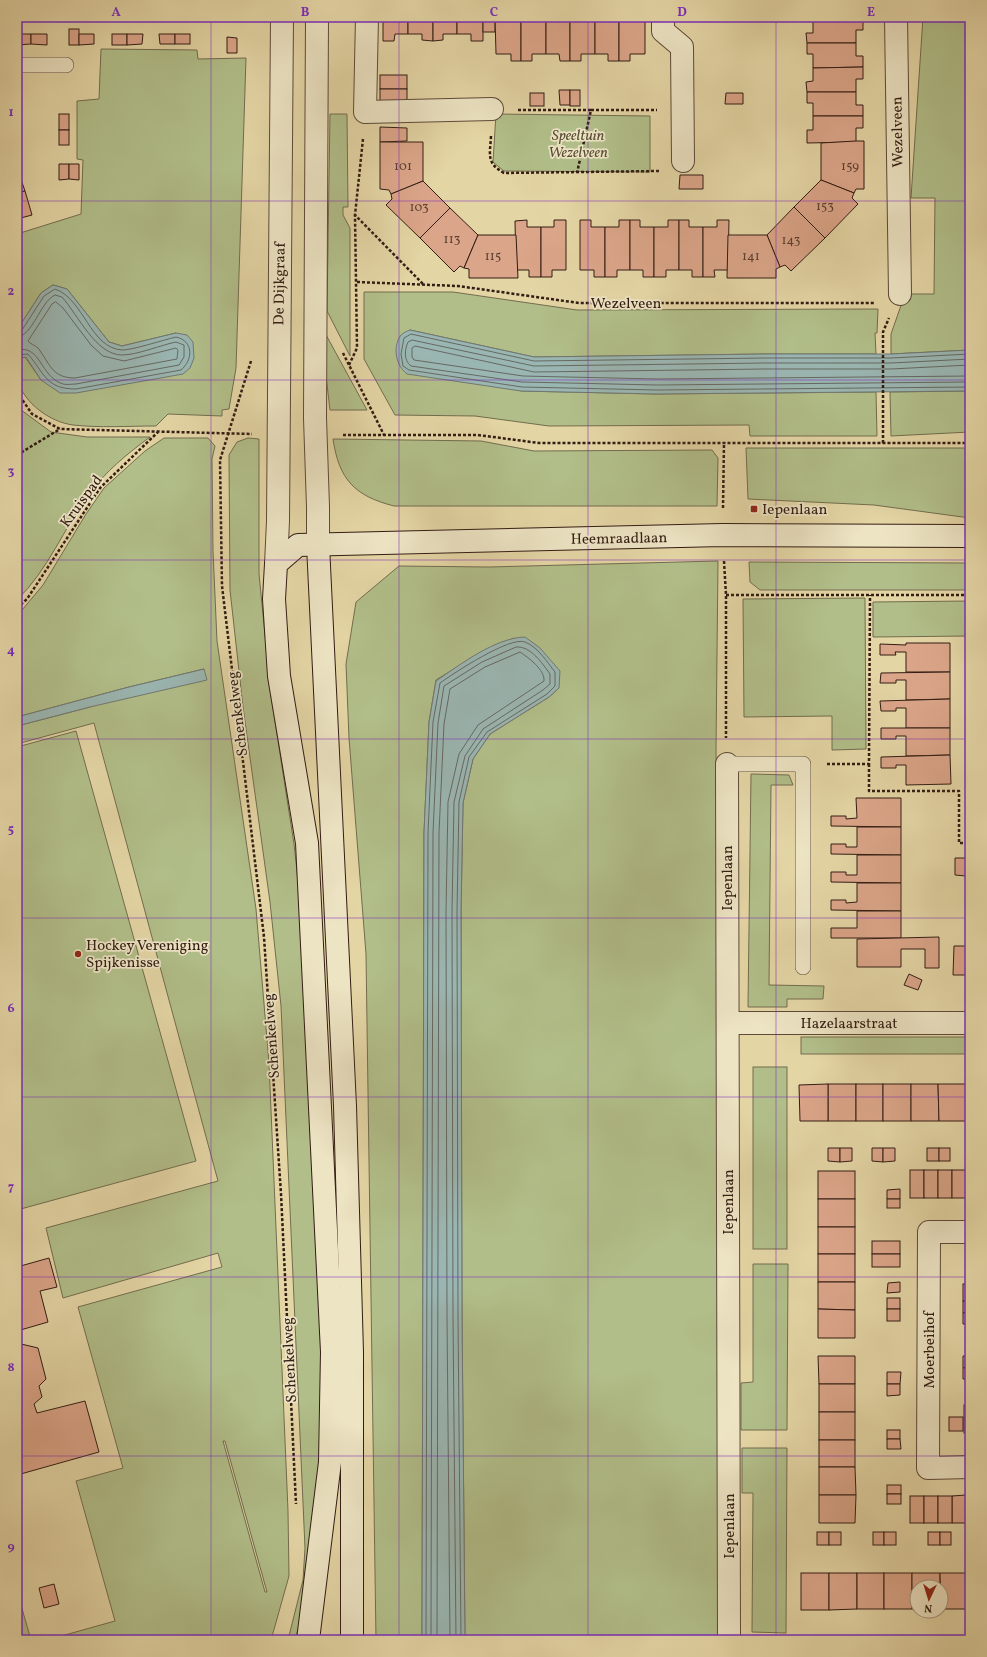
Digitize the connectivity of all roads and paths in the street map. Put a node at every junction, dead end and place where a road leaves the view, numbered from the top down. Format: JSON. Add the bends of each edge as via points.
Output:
{"nodes":[{"id":1,"x":282,"y":17,"type":"edge"},
{"id":2,"x":317,"y":17,"type":"edge"},
{"id":3,"x":367,"y":17,"type":"edge"},
{"id":4,"x":663,"y":17,"type":"edge"},
{"id":5,"x":896,"y":17,"type":"edge"},
{"id":6,"x":17,"y":65,"type":"edge"},
{"id":7,"x":66,"y":65,"type":"dead end"},
{"id":8,"x":492,"y":110,"type":"junction"},
{"id":9,"x":591,"y":110,"type":"junction"},
{"id":10,"x":683,"y":110,"type":"junction"},
{"id":11,"x":365,"y":112,"type":"junction"},
{"id":12,"x":683,"y":161,"type":"joint"},
{"id":13,"x":577,"y":174,"type":"junction"},
{"id":14,"x":355,"y":215,"type":"junction"},
{"id":15,"x":357,"y":282,"type":"junction"},
{"id":16,"x":424,"y":286,"type":"junction"},
{"id":17,"x":900,"y":294,"type":"dead end"},
{"id":18,"x":880,"y":303,"type":"dead end"},
{"id":19,"x":883,"y":332,"type":"dead end"},
{"id":20,"x":339,"y":346,"type":"dead end"},
{"id":21,"x":252,"y":359,"type":"dead end"},
{"id":22,"x":349,"y":364,"type":"junction"},
{"id":23,"x":17,"y":392,"type":"edge"},
{"id":24,"x":60,"y":429,"type":"junction"},
{"id":25,"x":158,"y":432,"type":"junction"},
{"id":26,"x":229,"y":434,"type":"junction"},
{"id":27,"x":315,"y":434,"type":"junction"},
{"id":28,"x":384,"y":435,"type":"junction"},
{"id":29,"x":724,"y":442,"type":"junction"},
{"id":30,"x":883,"y":443,"type":"junction"},
{"id":31,"x":970,"y":443,"type":"edge"},
{"id":32,"x":17,"y":455,"type":"edge"},
{"id":33,"x":278,"y":521,"type":"junction"},
{"id":34,"x":723,"y":535,"type":"junction"},
{"id":35,"x":970,"y":536,"type":"edge"},
{"id":36,"x":308,"y":545,"type":"junction"},
{"id":37,"x":276,"y":564,"type":"junction"},
{"id":38,"x":726,"y":595,"type":"junction"},
{"id":39,"x":870,"y":595,"type":"junction"},
{"id":40,"x":970,"y":595,"type":"edge"},
{"id":41,"x":17,"y":608,"type":"edge"},
{"id":42,"x":727,"y":764,"type":"junction"},
{"id":43,"x":803,"y":764,"type":"junction"},
{"id":44,"x":869,"y":764,"type":"junction"},
{"id":45,"x":970,"y":843,"type":"edge"},
{"id":46,"x":803,"y":967,"type":"dead end"},
{"id":47,"x":728,"y":1023,"type":"junction"},
{"id":48,"x":970,"y":1023,"type":"edge"},
{"id":49,"x":970,"y":1232,"type":"edge"},
{"id":50,"x":970,"y":1467,"type":"edge"},
{"id":51,"x":296,"y":1512,"type":"dead end"},
{"id":52,"x":308,"y":1640,"type":"edge"},
{"id":53,"x":352,"y":1640,"type":"edge"},
{"id":54,"x":729,"y":1640,"type":"edge"}],
"edges":[{"from":1,"to":33,"type":"street","name":"De Dijkgraaf"},
{"from":2,"to":27,"type":"street"},
{"from":3,"to":11,"type":"street"},
{"from":4,"to":10,"type":"street","via":[[663,31],[682,47]]},
{"from":5,"to":17,"type":"street","name":"Wezelveen"},
{"from":6,"to":7,"type":"lane"},
{"from":8,"to":9,"type":"path"},
{"from":8,"to":11,"type":"street"},
{"from":8,"to":13,"type":"path","via":[[490,161],[495,168],[504,173]]},
{"from":9,"to":10,"type":"path"},
{"from":9,"to":13,"type":"path"},
{"from":10,"to":12,"type":"street"},
{"from":11,"to":14,"type":"path"},
{"from":12,"to":13,"type":"path","via":[[670,171]]},
{"from":14,"to":15,"type":"path"},
{"from":14,"to":16,"type":"path"},
{"from":15,"to":16,"type":"path","name":"Wezelveen"},
{"from":15,"to":22,"type":"path","via":[[357,348]]},
{"from":16,"to":18,"type":"path","name":"Wezelveen","via":[[458,286],[579,303]]},
{"from":19,"to":30,"type":"path"},
{"from":20,"to":22,"type":"path"},
{"from":21,"to":26,"type":"path","name":"Schenkelweg"},
{"from":22,"to":28,"type":"path"},
{"from":23,"to":24,"type":"path","via":[[32,414]]},
{"from":24,"to":25,"type":"path"},
{"from":24,"to":32,"type":"path"},
{"from":25,"to":26,"type":"path"},
{"from":25,"to":41,"type":"path","name":"Kruispad","via":[[100,488],[27,599]]},
{"from":26,"to":51,"type":"path","name":"Schenkelweg","via":[[220,460],[222,586],[264,937],[281,1194]]},
{"from":27,"to":28,"type":"path"},
{"from":27,"to":36,"type":"street","via":[[318,507]]},
{"from":28,"to":29,"type":"path","via":[[478,435],[540,444]]},
{"from":29,"to":30,"type":"path"},
{"from":29,"to":34,"type":"path"},
{"from":30,"to":31,"type":"path"},
{"from":33,"to":36,"type":"street"},
{"from":33,"to":37,"type":"street"},
{"from":34,"to":35,"type":"street","name":"Heemraadlaan"},
{"from":34,"to":36,"type":"street","name":"Heemraadlaan"},
{"from":34,"to":38,"type":"path"},
{"from":36,"to":37,"type":"street"},
{"from":36,"to":53,"type":"street","via":[[345,1106],[352,1352]]},
{"from":37,"to":52,"type":"street","via":[[274,599],[279,676],[307,843],[332,1352],[330,1462]]},
{"from":38,"to":39,"type":"path"},
{"from":38,"to":42,"type":"path"},
{"from":39,"to":40,"type":"path"},
{"from":39,"to":44,"type":"path"},
{"from":42,"to":43,"type":"lane"},
{"from":42,"to":47,"type":"street","name":"Iepenlaan"},
{"from":43,"to":44,"type":"path"},
{"from":43,"to":46,"type":"lane"},
{"from":44,"to":45,"type":"path","via":[[869,791],[959,791],[959,843]]},
{"from":47,"to":48,"type":"street","name":"Hazelaarstraat"},
{"from":47,"to":54,"type":"street","name":"Iepenlaan"},
{"from":49,"to":50,"type":"street","name":"Moerbeihof","via":[[929,1232],[928,1468]]}]}
